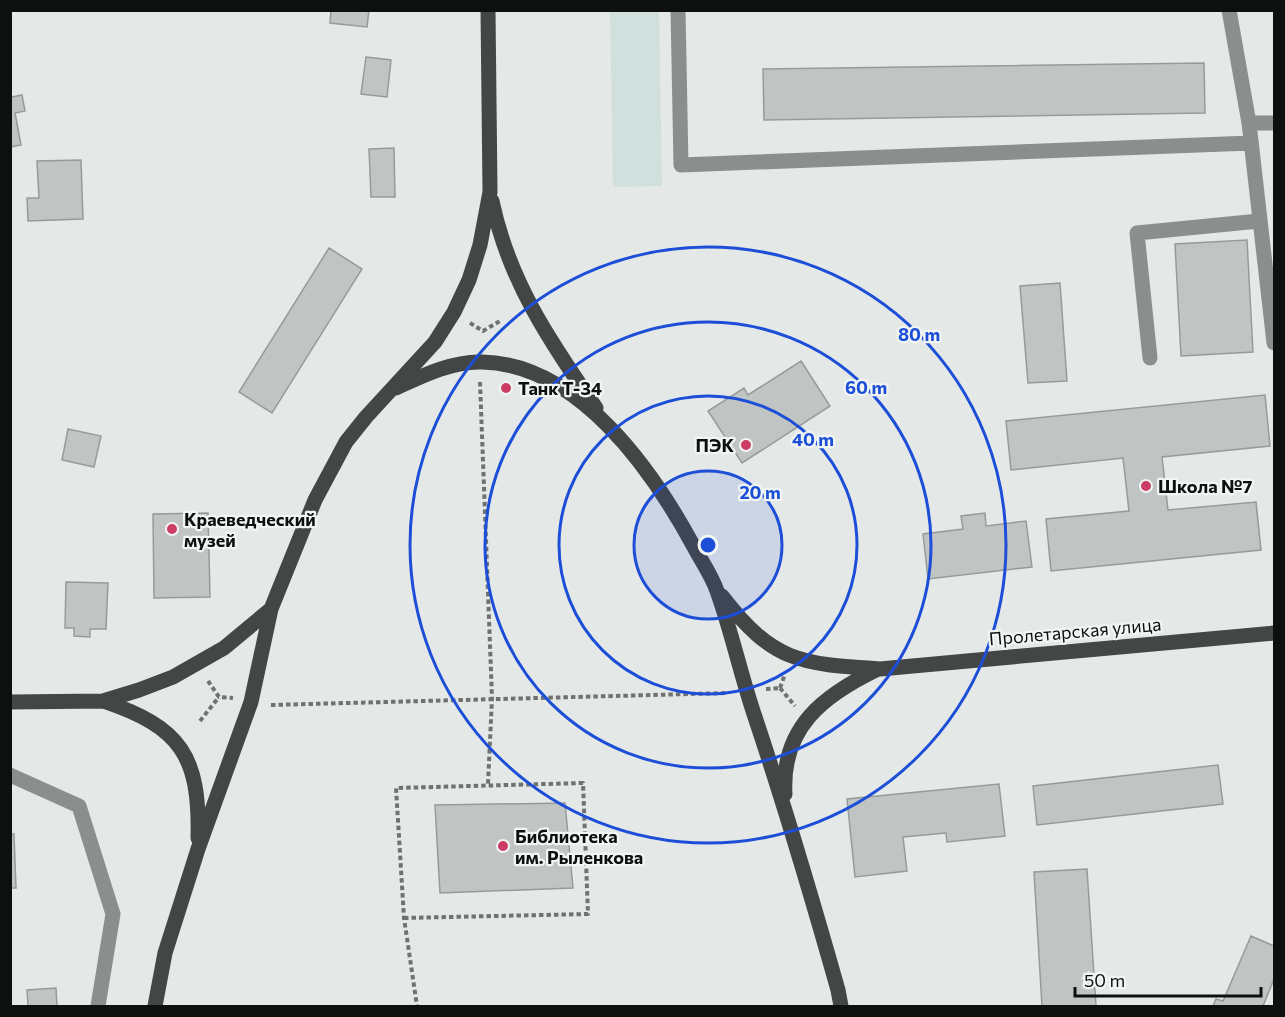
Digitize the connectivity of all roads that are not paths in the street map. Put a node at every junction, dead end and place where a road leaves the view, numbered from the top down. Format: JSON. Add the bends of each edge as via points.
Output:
{"nodes":[{"id":1,"x":488,"y":10,"type":"edge"},
{"id":2,"x":678,"y":10,"type":"edge"},
{"id":3,"x":1229,"y":10,"type":"edge"},
{"id":4,"x":1249,"y":123,"type":"junction"},
{"id":5,"x":1275,"y":123,"type":"edge"},
{"id":6,"x":1251,"y":143,"type":"junction"},
{"id":7,"x":490,"y":192,"type":"junction"},
{"id":8,"x":1259,"y":221,"type":"junction"},
{"id":9,"x":1275,"y":343,"type":"edge"},
{"id":10,"x":1150,"y":358,"type":"dead end"},
{"id":11,"x":388,"y":392,"type":"junction"},
{"id":12,"x":605,"y":420,"type":"junction"},
{"id":13,"x":717,"y":589,"type":"junction"},
{"id":14,"x":271,"y":609,"type":"junction"},
{"id":15,"x":1275,"y":633,"type":"edge"},
{"id":16,"x":880,"y":669,"type":"junction"},
{"id":17,"x":103,"y":701,"type":"junction"},
{"id":18,"x":10,"y":702,"type":"edge"},
{"id":19,"x":10,"y":775,"type":"edge"},
{"id":20,"x":786,"y":812,"type":"junction"},
{"id":21,"x":198,"y":849,"type":"junction"},
{"id":22,"x":98,"y":1006,"type":"edge"},
{"id":23,"x":155,"y":1006,"type":"edge"},
{"id":24,"x":841,"y":1006,"type":"edge"}],
"edges":[{"from":1,"to":7,"type":"main road"},
{"from":2,"to":6,"type":"street","via":[[681,165]]},
{"from":3,"to":4,"type":"street"},
{"from":4,"to":5,"type":"street"},
{"from":4,"to":6,"type":"street"},
{"from":6,"to":8,"type":"street"},
{"from":7,"to":11,"type":"main road","via":[[480,245],[454,312],[435,342]]},
{"from":7,"to":12,"type":"main road","via":[[499,237],[528,304]]},
{"from":8,"to":9,"type":"street"},
{"from":8,"to":10,"type":"street","via":[[1137,233]]},
{"from":11,"to":12,"type":"main road","via":[[450,366],[482,362],[522,369],[552,383]]},
{"from":11,"to":14,"type":"main road","via":[[334,462]]},
{"from":12,"to":13,"type":"main road","via":[[678,518]]},
{"from":13,"to":16,"type":"main road","name":"Пролетарская улица","via":[[743,623],[792,658],[818,665]]},
{"from":13,"to":20,"type":"main road"},
{"from":14,"to":17,"type":"main road","via":[[248,630],[196,665]]},
{"from":14,"to":21,"type":"main road","via":[[251,702]]},
{"from":15,"to":16,"type":"main road","name":"Пролетарская улица"},
{"from":16,"to":20,"type":"main road","name":"Пролетарская улица","via":[[828,697],[808,716],[788,757],[784,782]]},
{"from":17,"to":18,"type":"main road"},
{"from":17,"to":21,"type":"main road","via":[[158,723],[178,743],[193,775],[199,808]]},
{"from":19,"to":22,"type":"street","via":[[79,806],[113,914]]},
{"from":20,"to":24,"type":"main road"},
{"from":21,"to":23,"type":"main road","via":[[165,953]]}]}
